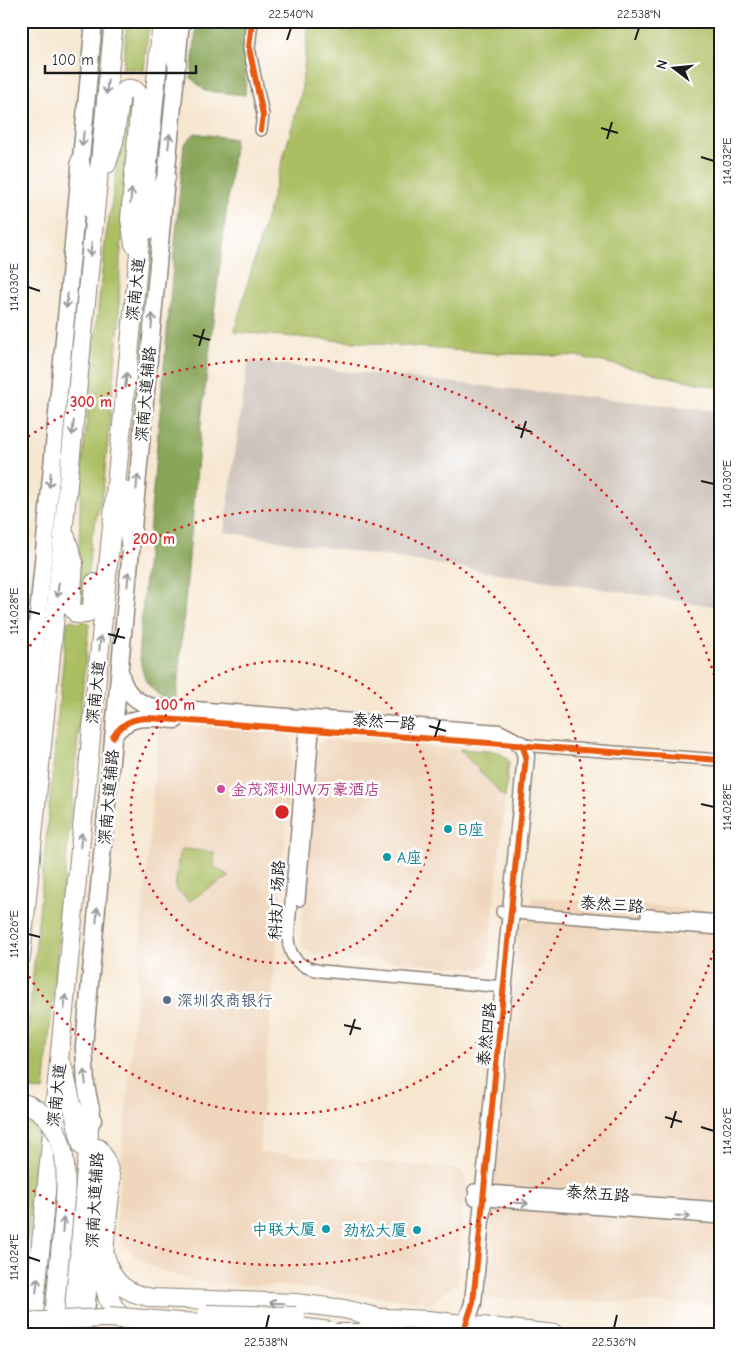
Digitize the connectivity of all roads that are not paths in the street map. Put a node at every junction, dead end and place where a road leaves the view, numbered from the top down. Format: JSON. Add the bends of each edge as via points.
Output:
{"nodes":[{"id":1,"x":94,"y":21,"type":"edge"},
{"id":2,"x":114,"y":21,"type":"edge"},
{"id":3,"x":162,"y":21,"type":"edge"},
{"id":4,"x":167,"y":21,"type":"edge"},
{"id":5,"x":181,"y":21,"type":"edge"},
{"id":6,"x":252,"y":21,"type":"edge"},
{"id":7,"x":177,"y":64,"type":"junction"},
{"id":8,"x":261,"y":130,"type":"dead end"},
{"id":9,"x":80,"y":162,"type":"junction"},
{"id":10,"x":166,"y":178,"type":"junction"},
{"id":11,"x":96,"y":197,"type":"junction"},
{"id":12,"x":93,"y":227,"type":"junction"},
{"id":13,"x":138,"y":261,"type":"junction"},
{"id":14,"x":118,"y":464,"type":"junction"},
{"id":15,"x":113,"y":512,"type":"junction"},
{"id":16,"x":64,"y":521,"type":"junction"},
{"id":17,"x":131,"y":548,"type":"junction"},
{"id":18,"x":52,"y":648,"type":"junction"},
{"id":19,"x":120,"y":669,"type":"junction"},
{"id":20,"x":309,"y":724,"type":"junction"},
{"id":21,"x":113,"y":737,"type":"junction"},
{"id":22,"x":522,"y":745,"type":"junction"},
{"id":23,"x":24,"y":759,"type":"junction"},
{"id":24,"x":720,"y":760,"type":"edge"},
{"id":25,"x":21,"y":782,"type":"edge"},
{"id":26,"x":507,"y":909,"type":"junction"},
{"id":27,"x":720,"y":921,"type":"edge"},
{"id":28,"x":720,"y":929,"type":"edge"},
{"id":29,"x":21,"y":957,"type":"edge"},
{"id":30,"x":500,"y":982,"type":"junction"},
{"id":31,"x":62,"y":1036,"type":"junction"},
{"id":32,"x":21,"y":1102,"type":"edge"},
{"id":33,"x":90,"y":1108,"type":"junction"},
{"id":34,"x":98,"y":1149,"type":"junction"},
{"id":35,"x":84,"y":1189,"type":"junction"},
{"id":36,"x":479,"y":1195,"type":"junction"},
{"id":37,"x":720,"y":1208,"type":"edge"},
{"id":38,"x":720,"y":1218,"type":"edge"},
{"id":39,"x":104,"y":1251,"type":"junction"},
{"id":40,"x":109,"y":1318,"type":"junction"},
{"id":41,"x":21,"y":1322,"type":"edge"},
{"id":42,"x":461,"y":1324,"type":"junction"},
{"id":43,"x":376,"y":1326,"type":"edge"},
{"id":44,"x":330,"y":1332,"type":"junction"},
{"id":45,"x":191,"y":1333,"type":"edge"},
{"id":46,"x":32,"y":1334,"type":"edge"},
{"id":47,"x":53,"y":1334,"type":"edge"},
{"id":48,"x":68,"y":1334,"type":"edge"},
{"id":49,"x":84,"y":1334,"type":"edge"},
{"id":50,"x":205,"y":1334,"type":"edge"},
{"id":51,"x":310,"y":1334,"type":"edge"},
{"id":52,"x":555,"y":1334,"type":"edge"}],
"edges":[{"from":1,"to":9,"type":"main road","one_way":true},
{"from":2,"to":11,"type":"main road","one_way":true},
{"from":3,"to":13,"type":"main road","name":"深南大道"},
{"from":4,"to":7,"type":"main road"},
{"from":5,"to":7,"type":"main road","name":"深南大道辅路"},
{"from":6,"to":8,"type":"street","via":[[249,48],[263,114]]},
{"from":10,"to":7,"type":"main road","name":"深南大道辅路","one_way":true},
{"from":9,"to":12,"type":"main road"},
{"from":9,"to":23,"type":"main road","one_way":true},
{"from":10,"to":13,"type":"main road"},
{"from":17,"to":10,"type":"main road","name":"深南大道辅路","one_way":true},
{"from":11,"to":12,"type":"main road"},
{"from":13,"to":11,"type":"main road","one_way":true,"via":[[130,229],[140,100],[133,90],[127,89],[121,94],[114,142]]},
{"from":12,"to":16,"type":"main road","one_way":true},
{"from":14,"to":13,"type":"main road","name":"深南大道","one_way":true},
{"from":14,"to":15,"type":"main road","name":"深南大道"},
{"from":14,"to":17,"type":"main road"},
{"from":15,"to":16,"type":"main road","via":[[98,556],[92,607],[83,615],[71,607],[74,563]]},
{"from":31,"to":15,"type":"main road","name":"深南大道","one_way":true},
{"from":16,"to":18,"type":"main road","one_way":true},
{"from":19,"to":17,"type":"main road","name":"深南大道辅路","one_way":true},
{"from":18,"to":23,"type":"main road"},
{"from":18,"to":29,"type":"main road"},
{"from":19,"to":20,"type":"main road","name":"泰然一路","via":[[129,694],[147,705]]},
{"from":19,"to":21,"type":"main road","name":"深南大道辅路"},
{"from":20,"to":21,"type":"main road","name":"泰然一路","via":[[142,718],[123,724]]},
{"from":20,"to":22,"type":"main road","name":"泰然一路","via":[[499,733]]},
{"from":20,"to":30,"type":"street","name":"科技广场路","via":[[296,932],[300,954],[305,960],[315,963]]},
{"from":33,"to":21,"type":"main road","name":"深南大道辅路","one_way":true,"via":[[84,1046]]},
{"from":22,"to":24,"type":"street","name":"泰然一路"},
{"from":22,"to":26,"type":"main road","name":"泰然四路","via":[[517,755]]},
{"from":23,"to":25,"type":"main road"},
{"from":26,"to":27,"type":"street","name":"泰然三路"},
{"from":26,"to":28,"type":"street","name":"泰然三路"},
{"from":26,"to":30,"type":"main road","name":"泰然四路"},
{"from":30,"to":36,"type":"main road","name":"泰然四路"},
{"from":31,"to":35,"type":"main road","via":[[64,1069],[81,1136]]},
{"from":46,"to":31,"type":"main road","name":"深南大道","one_way":true},
{"from":47,"to":32,"type":"main road","one_way":true,"bridge":true,"via":[[66,1169],[62,1146],[48,1119],[38,1109]]},
{"from":33,"to":34,"type":"main road","name":"深南大道辅路"},
{"from":33,"to":35,"type":"main road"},
{"from":34,"to":39,"type":"highway","via":[[105,1159],[110,1180]]},
{"from":34,"to":49,"type":"main road","name":"深南大道辅路","via":[[98,1189]]},
{"from":35,"to":48,"type":"main road"},
{"from":36,"to":37,"type":"street","name":"泰然五路"},
{"from":36,"to":38,"type":"street","name":"泰然五路","one_way":true},
{"from":36,"to":42,"type":"main road","name":"泰然四路","via":[[473,1303]]},
{"from":43,"to":39,"type":"main road","one_way":true,"via":[[325,1306],[138,1295],[118,1284],[111,1275]]},
{"from":39,"to":45,"type":"highway","via":[[104,1280],[114,1311],[136,1328]]},
{"from":40,"to":41,"type":"main road","bridge":true},
{"from":40,"to":43,"type":"main road","bridge":true,"via":[[189,1314],[296,1316]]},
{"from":40,"to":44,"type":"highway","bridge":true,"via":[[179,1324],[282,1326]]},
{"from":42,"to":43,"type":"main road"},
{"from":42,"to":52,"type":"main road"},
{"from":43,"to":44,"type":"highway"},
{"from":44,"to":51,"type":"highway","bridge":true},
{"from":45,"to":50,"type":"highway"}]}
